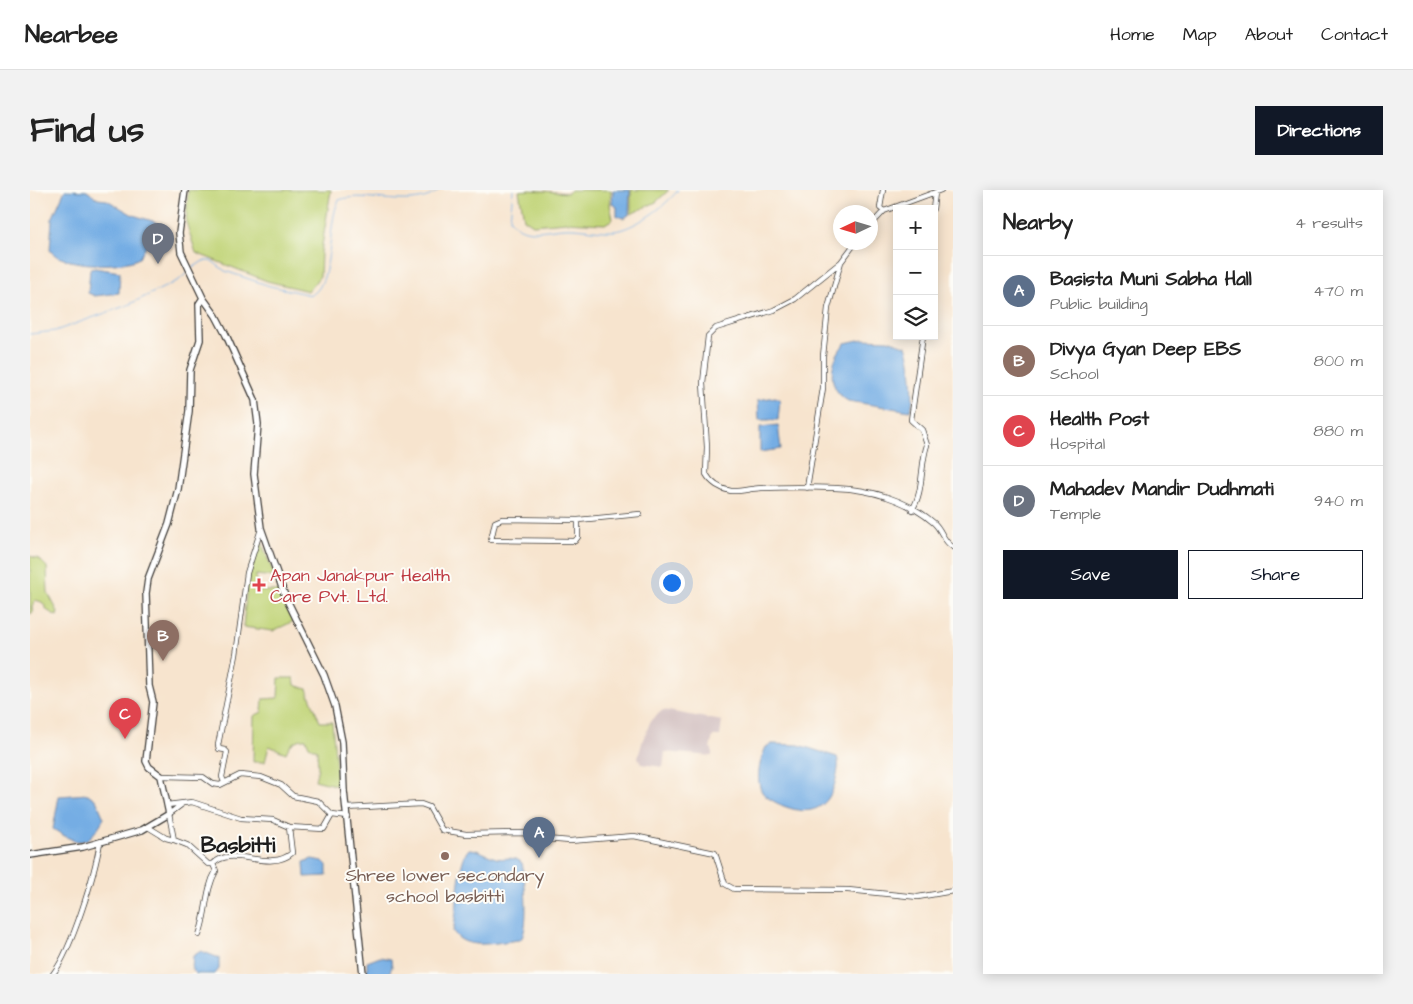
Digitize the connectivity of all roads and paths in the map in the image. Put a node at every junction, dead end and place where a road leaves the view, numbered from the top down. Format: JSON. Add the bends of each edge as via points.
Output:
{"nodes":[{"id":1,"x":185,"y":190,"type":"edge"},
{"id":2,"x":882,"y":190,"type":"edge"},
{"id":3,"x":941,"y":190,"type":"edge"},
{"id":4,"x":935,"y":193,"type":"junction"},
{"id":5,"x":934,"y":205,"type":"edge"},
{"id":6,"x":884,"y":211,"type":"junction"},
{"id":7,"x":878,"y":217,"type":"edge"},
{"id":8,"x":850,"y":250,"type":"edge"},
{"id":9,"x":841,"y":262,"type":"junction"},
{"id":10,"x":203,"y":298,"type":"junction"},
{"id":11,"x":922,"y":340,"type":"edge"},
{"id":12,"x":807,"y":488,"type":"junction"},
{"id":13,"x":912,"y":510,"type":"junction"},
{"id":14,"x":640,"y":514,"type":"dead end"},
{"id":15,"x":578,"y":520,"type":"junction"},
{"id":16,"x":261,"y":528,"type":"junction"},
{"id":17,"x":953,"y":547,"type":"edge"},
{"id":18,"x":160,"y":776,"type":"junction"},
{"id":19,"x":224,"y":782,"type":"junction"},
{"id":20,"x":167,"y":805,"type":"junction"},
{"id":21,"x":181,"y":805,"type":"junction"},
{"id":22,"x":346,"y":808,"type":"junction"},
{"id":23,"x":169,"y":814,"type":"junction"},
{"id":24,"x":332,"y":815,"type":"junction"},
{"id":25,"x":348,"y":816,"type":"junction"},
{"id":26,"x":148,"y":827,"type":"junction"},
{"id":27,"x":289,"y":827,"type":"junction"},
{"id":28,"x":174,"y":840,"type":"junction"},
{"id":29,"x":100,"y":842,"type":"junction"},
{"id":30,"x":30,"y":855,"type":"edge"},
{"id":31,"x":213,"y":864,"type":"junction"},
{"id":32,"x":953,"y":891,"type":"edge"},
{"id":33,"x":199,"y":935,"type":"dead end"},
{"id":34,"x":53,"y":974,"type":"edge"},
{"id":35,"x":363,"y":974,"type":"edge"}],
"edges":[{"from":1,"to":10,"type":"street","via":[[178,241]]},
{"from":2,"to":6,"type":"street","via":[[880,208]]},
{"from":3,"to":4,"type":"street"},
{"from":4,"to":5,"type":"street"},
{"from":4,"to":6,"type":"street"},
{"from":6,"to":7,"type":"street"},
{"from":8,"to":9,"type":"street"},
{"from":9,"to":12,"type":"street","via":[[828,308],[823,388]]},
{"from":9,"to":12,"type":"street","via":[[795,300],[716,328],[707,341],[703,383],[707,447],[705,472],[708,478],[732,491]]},
{"from":10,"to":16,"type":"street","via":[[216,316],[254,400],[258,424],[254,474]]},
{"from":10,"to":18,"type":"street","via":[[199,304],[199,346],[190,370],[189,411],[178,489],[146,593],[149,686],[153,702],[146,761]]},
{"from":11,"to":13,"type":"street","via":[[911,420],[922,430],[927,445],[918,500]]},
{"from":12,"to":13,"type":"street","via":[[874,493]]},
{"from":13,"to":17,"type":"street","via":[[936,525]]},
{"from":14,"to":15,"type":"street"},
{"from":15,"to":15,"type":"street","via":[[502,519],[495,522],[491,540],[575,541]]},
{"from":16,"to":19,"type":"street","via":[[247,573],[236,654],[218,745],[218,749],[227,752]]},
{"from":16,"to":22,"type":"street","via":[[286,596],[336,706]]},
{"from":18,"to":19,"type":"street","via":[[203,777],[220,785]]},
{"from":18,"to":20,"type":"street"},
{"from":19,"to":24,"type":"street","via":[[244,775],[270,780],[281,784],[293,796],[318,801]]},
{"from":20,"to":21,"type":"street"},
{"from":20,"to":23,"type":"street"},
{"from":21,"to":23,"type":"street"},
{"from":21,"to":27,"type":"street","via":[[187,802],[198,804],[241,818],[273,820]]},
{"from":22,"to":25,"type":"street"},
{"from":22,"to":32,"type":"street","via":[[421,804],[429,807],[442,830],[466,834],[523,833],[570,841],[634,836],[665,841],[715,853],[725,884],[734,889],[848,890],[918,897]]},
{"from":23,"to":26,"type":"street"},
{"from":23,"to":28,"type":"street"},
{"from":24,"to":25,"type":"street"},
{"from":24,"to":27,"type":"street","via":[[324,829]]},
{"from":25,"to":35,"type":"street"},
{"from":26,"to":28,"type":"street"},
{"from":26,"to":29,"type":"street"},
{"from":27,"to":31,"type":"street","via":[[292,853],[289,856],[266,861],[238,856],[217,859]]},
{"from":28,"to":31,"type":"street","via":[[187,845],[208,864]]},
{"from":29,"to":30,"type":"street"},
{"from":29,"to":34,"type":"street","via":[[66,954]]},
{"from":31,"to":33,"type":"street","via":[[216,871],[209,884]]}]}
